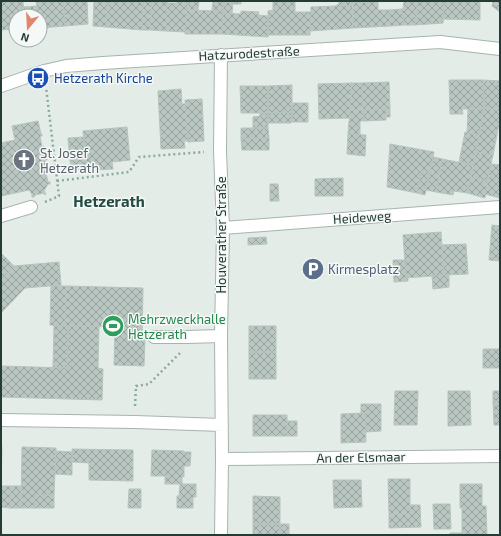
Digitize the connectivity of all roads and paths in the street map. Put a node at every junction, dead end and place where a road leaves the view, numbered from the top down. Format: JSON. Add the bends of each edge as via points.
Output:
{"nodes":[{"id":1,"x":500,"y":49,"type":"edge"},
{"id":2,"x":221,"y":55,"type":"junction"},
{"id":3,"x":44,"y":71,"type":"junction"},
{"id":4,"x":1,"y":86,"type":"edge"},
{"id":5,"x":220,"y":151,"type":"junction"},
{"id":6,"x":57,"y":181,"type":"junction"},
{"id":7,"x":31,"y":207,"type":"joint"},
{"id":8,"x":500,"y":207,"type":"edge"},
{"id":9,"x":1,"y":216,"type":"edge"},
{"id":10,"x":223,"y":228,"type":"junction"},
{"id":11,"x":221,"y":336,"type":"junction"},
{"id":12,"x":154,"y":337,"type":"dead end"},
{"id":13,"x":187,"y":337,"type":"junction"},
{"id":14,"x":1,"y":420,"type":"edge"},
{"id":15,"x":135,"y":422,"type":"junction"},
{"id":16,"x":222,"y":425,"type":"junction"},
{"id":17,"x":500,"y":456,"type":"edge"},
{"id":18,"x":222,"y":459,"type":"junction"},
{"id":19,"x":221,"y":535,"type":"edge"}],
"edges":[{"from":1,"to":2,"type":"street","name":"Hatzurodestraße","via":[[440,42]]},
{"from":2,"to":3,"type":"street","name":"Hatzurodestraße","via":[[96,63]]},
{"from":2,"to":5,"type":"street","name":"Houverather Straße"},
{"from":3,"to":4,"type":"street","name":"Hatzurodestraße"},
{"from":3,"to":6,"type":"path"},
{"from":5,"to":6,"type":"path","via":[[139,158],[129,172]]},
{"from":5,"to":10,"type":"street","name":"Houverather Straße"},
{"from":6,"to":7,"type":"path","via":[[59,196]]},
{"from":7,"to":9,"type":"street"},
{"from":8,"to":10,"type":"street","name":"Heideweg"},
{"from":10,"to":11,"type":"street","name":"Houverather Straße"},
{"from":11,"to":13,"type":"street"},
{"from":11,"to":16,"type":"street","name":"Houverather Straße"},
{"from":12,"to":13,"type":"street"},
{"from":13,"to":15,"type":"path","via":[[187,346],[149,384],[136,386]]},
{"from":14,"to":15,"type":"street"},
{"from":15,"to":16,"type":"street"},
{"from":16,"to":18,"type":"street","name":"Houverather Straße"},
{"from":17,"to":18,"type":"street","name":"An der Elsmaar"},
{"from":18,"to":19,"type":"street","name":"Houverather Straße"}]}
